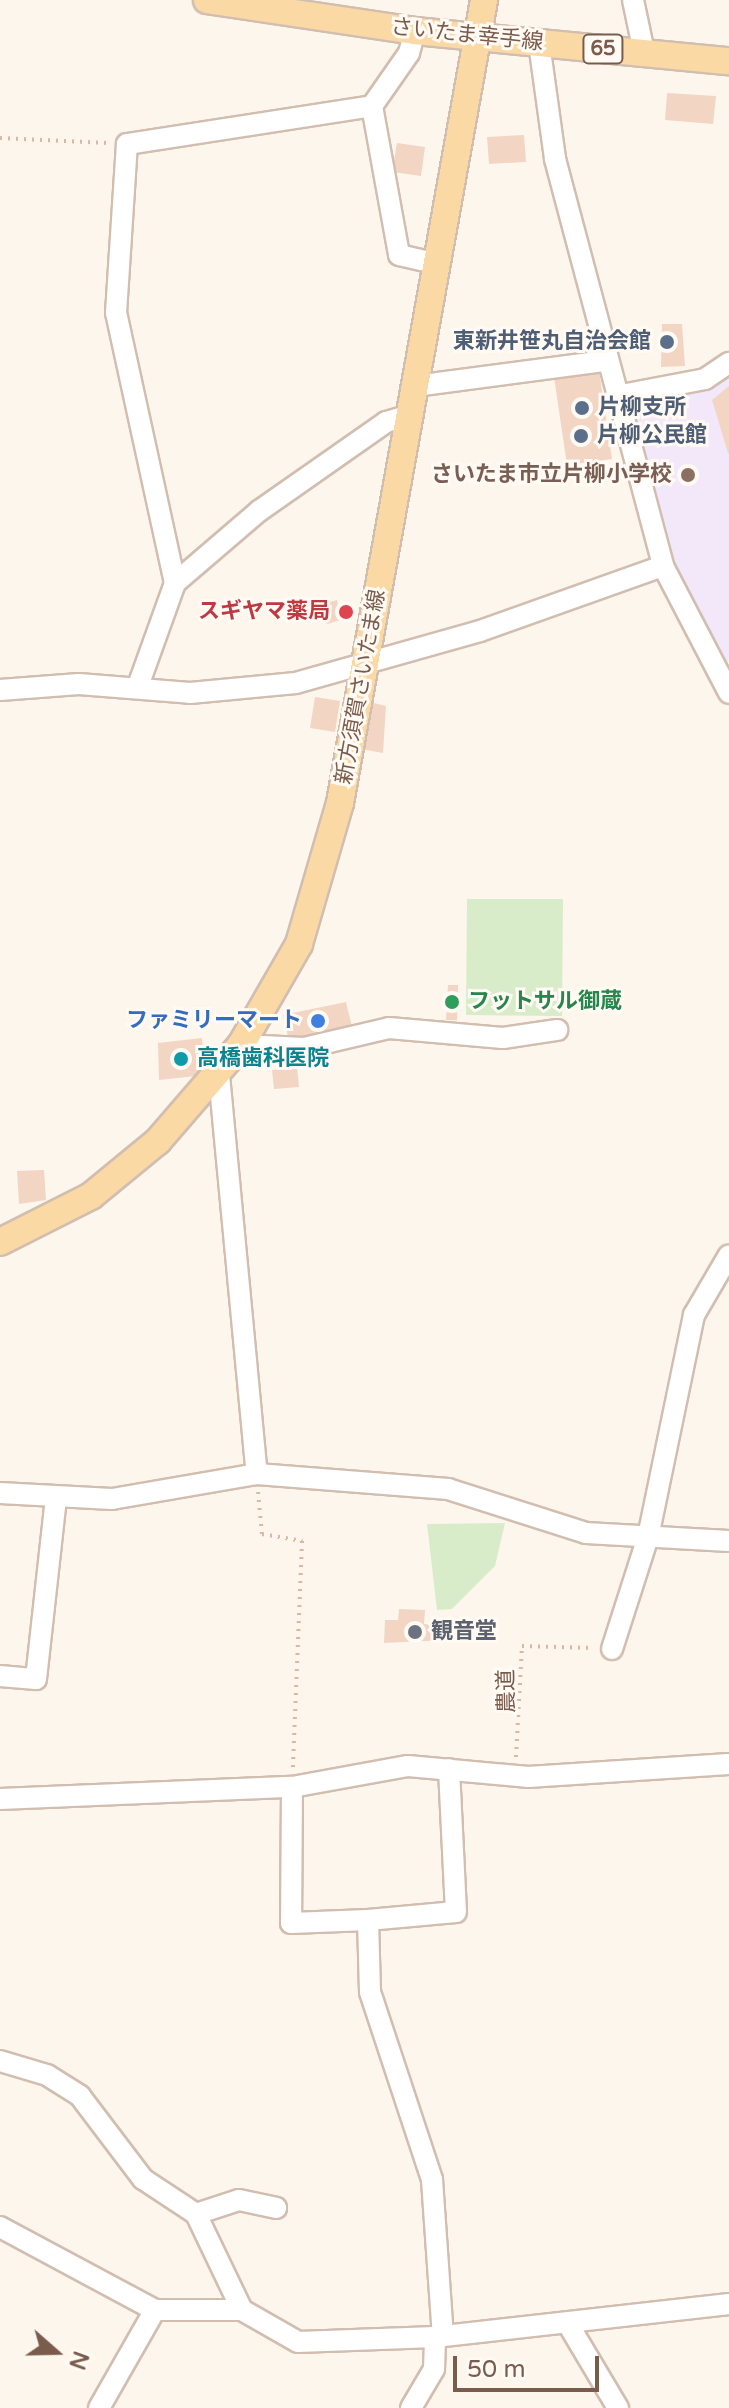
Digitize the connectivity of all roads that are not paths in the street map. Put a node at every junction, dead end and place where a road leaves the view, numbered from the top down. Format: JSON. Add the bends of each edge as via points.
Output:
{"nodes":[{"id":1,"x":207,"y":0,"type":"edge"},
{"id":2,"x":484,"y":0,"type":"edge"},
{"id":3,"x":633,"y":0,"type":"edge"},
{"id":4,"x":415,"y":31,"type":"junction"},
{"id":5,"x":477,"y":36,"type":"junction"},
{"id":6,"x":539,"y":43,"type":"junction"},
{"id":7,"x":644,"y":52,"type":"junction"},
{"id":8,"x":729,"y":61,"type":"edge"},
{"id":9,"x":372,"y":106,"type":"junction"},
{"id":10,"x":435,"y":263,"type":"junction"},
{"id":11,"x":605,"y":361,"type":"junction"},
{"id":12,"x":729,"y":363,"type":"edge"},
{"id":13,"x":415,"y":386,"type":"junction"},
{"id":14,"x":616,"y":396,"type":"junction"},
{"id":15,"x":410,"y":415,"type":"junction"},
{"id":16,"x":663,"y":566,"type":"junction"},
{"id":17,"x":175,"y":583,"type":"junction"},
{"id":18,"x":365,"y":664,"type":"junction"},
{"id":19,"x":138,"y":686,"type":"junction"},
{"id":20,"x":0,"y":690,"type":"edge"},
{"id":21,"x":729,"y":693,"type":"edge"},
{"id":22,"x":557,"y":1030,"type":"dead end"},
{"id":23,"x":241,"y":1045,"type":"junction"},
{"id":24,"x":219,"y":1075,"type":"junction"},
{"id":25,"x":0,"y":1242,"type":"edge"},
{"id":26,"x":729,"y":1255,"type":"edge"},
{"id":27,"x":257,"y":1474,"type":"junction"},
{"id":28,"x":0,"y":1493,"type":"edge"},
{"id":29,"x":56,"y":1498,"type":"junction"},
{"id":30,"x":648,"y":1537,"type":"junction"},
{"id":31,"x":729,"y":1541,"type":"edge"},
{"id":32,"x":612,"y":1649,"type":"road end"},
{"id":33,"x":0,"y":1676,"type":"edge"},
{"id":34,"x":729,"y":1764,"type":"edge"},
{"id":35,"x":449,"y":1769,"type":"junction"},
{"id":36,"x":292,"y":1787,"type":"junction"},
{"id":37,"x":0,"y":1799,"type":"edge"},
{"id":38,"x":368,"y":1920,"type":"junction"},
{"id":39,"x":0,"y":2061,"type":"edge"},
{"id":40,"x":276,"y":2208,"type":"dead end"},
{"id":41,"x":196,"y":2214,"type":"junction"},
{"id":42,"x":0,"y":2227,"type":"edge"},
{"id":43,"x":729,"y":2304,"type":"edge"},
{"id":44,"x":155,"y":2310,"type":"junction"},
{"id":45,"x":242,"y":2310,"type":"junction"},
{"id":46,"x":568,"y":2324,"type":"junction"},
{"id":47,"x":439,"y":2336,"type":"junction"},
{"id":48,"x":99,"y":2408,"type":"edge"},
{"id":49,"x":411,"y":2408,"type":"edge"},
{"id":50,"x":618,"y":2408,"type":"edge"}],
"edges":[{"from":1,"to":4,"type":"main road","name":"さいたま幸手線","number":"65"},
{"from":2,"to":5,"type":"main road","name":"新方須賀さいたま線"},
{"from":3,"to":7,"type":"street"},
{"from":4,"to":5,"type":"main road","name":"さいたま幸手線","number":"65"},
{"from":4,"to":9,"type":"street","via":[[409,53]]},
{"from":5,"to":6,"type":"main road","name":"さいたま幸手線","number":"65"},
{"from":5,"to":10,"type":"main road","name":"新方須賀さいたま線"},
{"from":6,"to":7,"type":"main road","name":"さいたま幸手線","number":"65"},
{"from":6,"to":11,"type":"street","via":[[555,159]]},
{"from":7,"to":8,"type":"main road","name":"さいたま幸手線","number":"65"},
{"from":9,"to":10,"type":"street","via":[[399,255]]},
{"from":9,"to":17,"type":"street","via":[[127,144],[116,313]]},
{"from":10,"to":13,"type":"main road","name":"新方須賀さいたま線"},
{"from":11,"to":13,"type":"street"},
{"from":11,"to":14,"type":"street"},
{"from":12,"to":14,"type":"street","via":[[705,379]]},
{"from":13,"to":15,"type":"main road","name":"新方須賀さいたま線"},
{"from":14,"to":16,"type":"street"},
{"from":15,"to":17,"type":"street","via":[[386,422],[259,511]]},
{"from":15,"to":18,"type":"main road","name":"新方須賀さいたま線"},
{"from":16,"to":18,"type":"street"},
{"from":16,"to":21,"type":"street"},
{"from":17,"to":19,"type":"street"},
{"from":18,"to":19,"type":"street","via":[[249,688],[190,693]]},
{"from":18,"to":23,"type":"main road","name":"新方須賀さいたま線","via":[[315,900],[281,982]]},
{"from":19,"to":20,"type":"street"},
{"from":22,"to":23,"type":"street","via":[[503,1038],[389,1028],[304,1048]]},
{"from":23,"to":24,"type":"main road","name":"新方須賀さいたま線"},
{"from":24,"to":25,"type":"main road","name":"新方須賀さいたま線","via":[[127,1169]]},
{"from":24,"to":27,"type":"street"},
{"from":26,"to":30,"type":"street","via":[[694,1315]]},
{"from":27,"to":29,"type":"street","via":[[112,1499]]},
{"from":27,"to":30,"type":"street","via":[[448,1489],[586,1533]]},
{"from":28,"to":29,"type":"street"},
{"from":29,"to":33,"type":"street","via":[[36,1679]]},
{"from":30,"to":31,"type":"street"},
{"from":30,"to":32,"type":"street"},
{"from":34,"to":35,"type":"street","via":[[512,1775]]},
{"from":35,"to":36,"type":"street","via":[[408,1766]]},
{"from":35,"to":38,"type":"street","via":[[456,1912]]},
{"from":36,"to":37,"type":"street"},
{"from":36,"to":38,"type":"street","via":[[291,1923]]},
{"from":38,"to":47,"type":"street","via":[[370,1992],[432,2180]]},
{"from":39,"to":41,"type":"street","via":[[47,2075],[80,2096],[143,2179]]},
{"from":40,"to":41,"type":"street","via":[[239,2200]]},
{"from":41,"to":45,"type":"street"},
{"from":42,"to":44,"type":"street"},
{"from":43,"to":46,"type":"street"},
{"from":44,"to":45,"type":"street"},
{"from":44,"to":48,"type":"street"},
{"from":45,"to":47,"type":"street","via":[[298,2342]]},
{"from":46,"to":47,"type":"street"},
{"from":46,"to":50,"type":"street"},
{"from":47,"to":49,"type":"street","via":[[434,2369]]}]}
